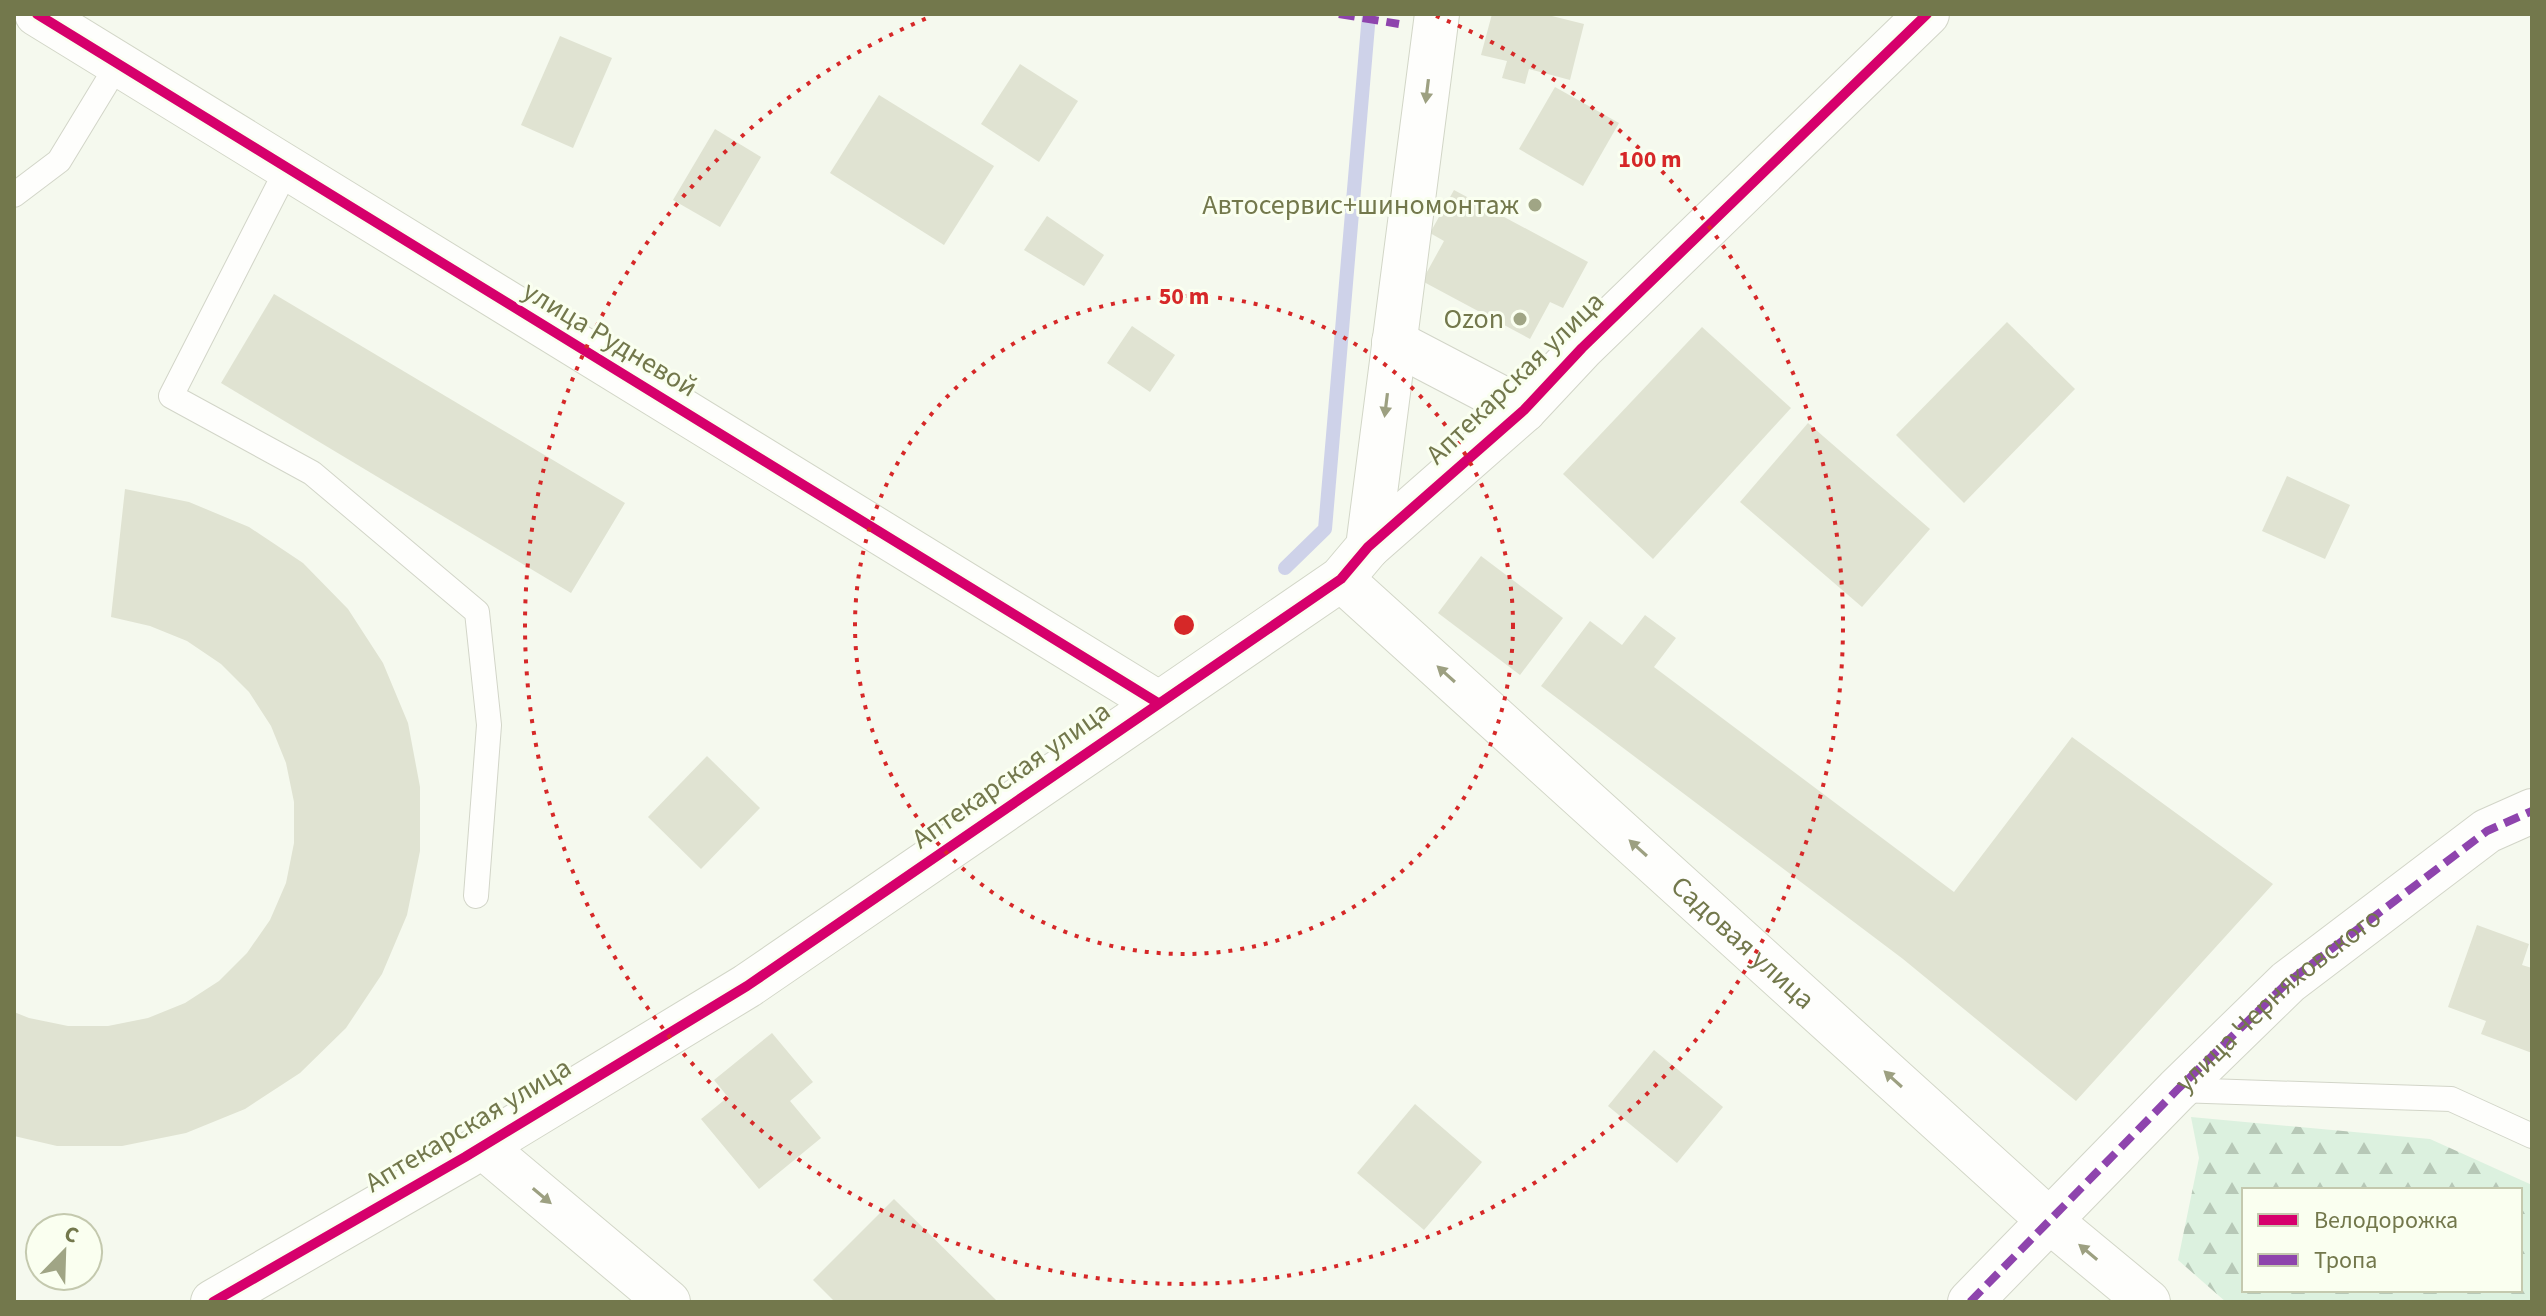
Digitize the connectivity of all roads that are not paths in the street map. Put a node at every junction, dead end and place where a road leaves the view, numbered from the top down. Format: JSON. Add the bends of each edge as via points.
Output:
{"nodes":[{"id":1,"x":37,"y":14,"type":"edge"},
{"id":2,"x":1437,"y":14,"type":"edge"},
{"id":3,"x":1927,"y":14,"type":"edge"},
{"id":4,"x":118,"y":64,"type":"junction"},
{"id":5,"x":287,"y":169,"type":"junction"},
{"id":6,"x":14,"y":195,"type":"edge"},
{"id":7,"x":1394,"y":342,"type":"junction"},
{"id":8,"x":1524,"y":410,"type":"junction"},
{"id":9,"x":1354,"y":563,"type":"junction"},
{"id":10,"x":1158,"y":703,"type":"junction"},
{"id":11,"x":2532,"y":811,"type":"edge"},
{"id":12,"x":476,"y":896,"type":"dead end"},
{"id":13,"x":2177,"y":1090,"type":"junction"},
{"id":14,"x":2532,"y":1136,"type":"edge"},
{"id":15,"x":482,"y":1146,"type":"junction"},
{"id":16,"x":2050,"y":1221,"type":"junction"},
{"id":17,"x":213,"y":1302,"type":"edge"},
{"id":18,"x":668,"y":1302,"type":"edge"},
{"id":19,"x":1970,"y":1302,"type":"edge"},
{"id":20,"x":2148,"y":1302,"type":"edge"}],
"edges":[{"from":1,"to":4,"type":"street","name":"улица Рудневой"},
{"from":2,"to":7,"type":"street","one_way":true},
{"from":3,"to":8,"type":"street","name":"Аптекарская улица"},
{"from":4,"to":5,"type":"street","name":"улица Рудневой"},
{"from":4,"to":6,"type":"lane","via":[[59,161]]},
{"from":5,"to":10,"type":"street","name":"улица Рудневой"},
{"from":5,"to":12,"type":"lane","via":[[171,396],[312,473],[477,612],[489,725]]},
{"from":7,"to":8,"type":"street"},
{"from":7,"to":9,"type":"street","one_way":true},
{"from":8,"to":9,"type":"street","name":"Аптекарская улица"},
{"from":9,"to":10,"type":"street","name":"Аптекарская улица"},
{"from":16,"to":9,"type":"street","name":"Садовая улица","one_way":true},
{"from":10,"to":15,"type":"street","name":"Аптекарская улица","via":[[747,986]]},
{"from":11,"to":13,"type":"street","name":"улица Черняховского","via":[[2487,831],[2288,982]]},
{"from":13,"to":14,"type":"lane","via":[[2451,1099]]},
{"from":13,"to":16,"type":"street","name":"улица Черняховского"},
{"from":15,"to":17,"type":"street","name":"Аптекарская улица"},
{"from":15,"to":18,"type":"street","one_way":true},
{"from":16,"to":19,"type":"street","name":"улица Черняховского"},
{"from":20,"to":16,"type":"street","name":"Садовая улица","one_way":true}]}
